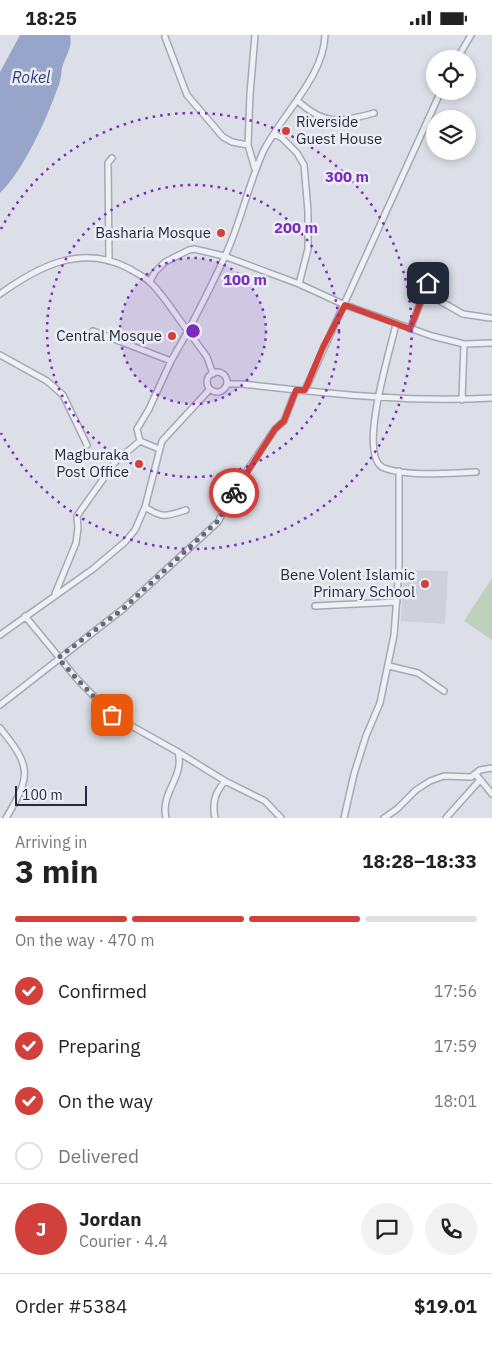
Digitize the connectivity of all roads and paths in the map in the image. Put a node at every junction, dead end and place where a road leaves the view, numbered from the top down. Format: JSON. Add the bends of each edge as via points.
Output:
{"nodes":[{"id":1,"x":255,"y":35,"type":"edge"},
{"id":2,"x":324,"y":35,"type":"edge"},
{"id":3,"x":470,"y":35,"type":"edge"},
{"id":4,"x":165,"y":37,"type":"dead end"},
{"id":5,"x":462,"y":50,"type":"edge"},
{"id":6,"x":179,"y":83,"type":"dead end"},
{"id":7,"x":187,"y":95,"type":"junction"},
{"id":8,"x":296,"y":99,"type":"junction"},
{"id":9,"x":437,"y":100,"type":"edge"},
{"id":10,"x":374,"y":113,"type":"dead end"},
{"id":11,"x":274,"y":134,"type":"junction"},
{"id":12,"x":248,"y":145,"type":"junction"},
{"id":13,"x":112,"y":158,"type":"dead end"},
{"id":14,"x":256,"y":170,"type":"junction"},
{"id":15,"x":224,"y":256,"type":"junction"},
{"id":16,"x":109,"y":261,"type":"junction"},
{"id":17,"x":432,"y":273,"type":"dead end"},
{"id":18,"x":150,"y":281,"type":"junction"},
{"id":19,"x":299,"y":284,"type":"junction"},
{"id":20,"x":424,"y":292,"type":"junction"},
{"id":21,"x":0,"y":294,"type":"edge"},
{"id":22,"x":345,"y":305,"type":"junction"},
{"id":23,"x":490,"y":318,"type":"dead end"},
{"id":24,"x":396,"y":324,"type":"junction"},
{"id":25,"x":410,"y":329,"type":"junction"},
{"id":26,"x":93,"y":331,"type":"dead end"},
{"id":27,"x":188,"y":331,"type":"junction"},
{"id":28,"x":492,"y":343,"type":"edge"},
{"id":29,"x":464,"y":344,"type":"junction"},
{"id":30,"x":0,"y":355,"type":"edge"},
{"id":31,"x":171,"y":361,"type":"junction"},
{"id":32,"x":213,"y":374,"type":"junction"},
{"id":33,"x":227,"y":384,"type":"junction"},
{"id":34,"x":210,"y":389,"type":"junction"},
{"id":35,"x":296,"y":390,"type":"junction"},
{"id":36,"x":305,"y":390,"type":"junction"},
{"id":37,"x":378,"y":398,"type":"junction"},
{"id":38,"x":492,"y":398,"type":"edge"},
{"id":39,"x":462,"y":400,"type":"junction"},
{"id":40,"x":140,"y":441,"type":"junction"},
{"id":41,"x":87,"y":445,"type":"dead end"},
{"id":42,"x":159,"y":449,"type":"junction"},
{"id":43,"x":399,"y":471,"type":"junction"},
{"id":44,"x":476,"y":472,"type":"dead end"},
{"id":45,"x":145,"y":507,"type":"junction"},
{"id":46,"x":186,"y":509,"type":"dead end"},
{"id":47,"x":55,"y":594,"type":"junction"},
{"id":48,"x":397,"y":602,"type":"junction"},
{"id":49,"x":315,"y":606,"type":"dead end"},
{"id":50,"x":25,"y":616,"type":"junction"},
{"id":51,"x":0,"y":635,"type":"edge"},
{"id":52,"x":58,"y":658,"type":"junction"},
{"id":53,"x":389,"y":666,"type":"junction"},
{"id":54,"x":444,"y":691,"type":"dead end"},
{"id":55,"x":0,"y":705,"type":"edge"},
{"id":56,"x":0,"y":728,"type":"edge"},
{"id":57,"x":178,"y":752,"type":"junction"},
{"id":58,"x":492,"y":768,"type":"edge"},
{"id":59,"x":476,"y":774,"type":"junction"},
{"id":60,"x":225,"y":781,"type":"junction"},
{"id":61,"x":492,"y":794,"type":"edge"},
{"id":62,"x":6,"y":818,"type":"edge"},
{"id":63,"x":166,"y":818,"type":"edge"},
{"id":64,"x":215,"y":818,"type":"edge"},
{"id":65,"x":281,"y":818,"type":"edge"},
{"id":66,"x":344,"y":818,"type":"edge"},
{"id":67,"x":384,"y":818,"type":"edge"},
{"id":68,"x":446,"y":818,"type":"edge"}],
"edges":[{"from":1,"to":12,"type":"street"},
{"from":2,"to":8,"type":"street","via":[[321,60]]},
{"from":3,"to":5,"type":"street"},
{"from":4,"to":7,"type":"street"},
{"from":6,"to":7,"type":"street"},
{"from":7,"to":12,"type":"street","via":[[223,137]]},
{"from":8,"to":10,"type":"street","via":[[308,111],[334,121]]},
{"from":8,"to":11,"type":"street"},
{"from":9,"to":22,"type":"street"},
{"from":11,"to":14,"type":"street"},
{"from":11,"to":19,"type":"street","via":[[292,148],[304,165],[308,249]]},
{"from":12,"to":14,"type":"street"},
{"from":13,"to":16,"type":"street","via":[[108,163]]},
{"from":14,"to":15,"type":"street"},
{"from":15,"to":18,"type":"street","via":[[188,250],[165,262]]},
{"from":15,"to":19,"type":"street"},
{"from":15,"to":27,"type":"street"},
{"from":16,"to":18,"type":"street"},
{"from":16,"to":21,"type":"street","via":[[87,258],[61,261],[31,273]]},
{"from":17,"to":20,"type":"street"},
{"from":18,"to":27,"type":"street"},
{"from":19,"to":22,"type":"street"},
{"from":20,"to":23,"type":"street","via":[[462,314]]},
{"from":20,"to":25,"type":"street"},
{"from":22,"to":24,"type":"street"},
{"from":22,"to":36,"type":"street"},
{"from":24,"to":25,"type":"street"},
{"from":24,"to":37,"type":"street"},
{"from":25,"to":29,"type":"street"},
{"from":26,"to":31,"type":"street"},
{"from":27,"to":31,"type":"street"},
{"from":27,"to":32,"type":"street","via":[[207,357]]},
{"from":28,"to":29,"type":"street"},
{"from":29,"to":39,"type":"street"},
{"from":30,"to":41,"type":"street","via":[[47,381],[63,395]]},
{"from":31,"to":40,"type":"street","via":[[137,429]]},
{"from":32,"to":33,"type":"street","via":[[223,374]]},
{"from":32,"to":34,"type":"street","via":[[208,381]]},
{"from":33,"to":34,"type":"street","via":[[221,391]]},
{"from":33,"to":35,"type":"street"},
{"from":34,"to":42,"type":"street","via":[[162,441]]},
{"from":35,"to":36,"type":"street"},
{"from":35,"to":52,"type":"street","via":[[284,421],[275,429],[238,484],[218,521],[123,609]]},
{"from":36,"to":37,"type":"street"},
{"from":37,"to":39,"type":"street"},
{"from":37,"to":43,"type":"street","via":[[372,447],[376,461],[383,467]]},
{"from":38,"to":39,"type":"street"},
{"from":40,"to":42,"type":"street"},
{"from":40,"to":47,"type":"street","via":[[116,461],[77,516],[76,543]]},
{"from":42,"to":45,"type":"street"},
{"from":43,"to":44,"type":"street","via":[[425,474]]},
{"from":43,"to":48,"type":"street"},
{"from":45,"to":46,"type":"street","via":[[165,516]]},
{"from":45,"to":47,"type":"street","via":[[135,530],[125,542],[93,569]]},
{"from":47,"to":50,"type":"street"},
{"from":48,"to":49,"type":"street"},
{"from":48,"to":53,"type":"street"},
{"from":50,"to":51,"type":"street"},
{"from":50,"to":52,"type":"street"},
{"from":52,"to":55,"type":"street"},
{"from":52,"to":57,"type":"street","via":[[112,715]]},
{"from":53,"to":54,"type":"street","via":[[418,673]]},
{"from":53,"to":66,"type":"street","via":[[380,703],[354,774]]},
{"from":56,"to":62,"type":"street","via":[[18,750],[26,771]]},
{"from":57,"to":60,"type":"street"},
{"from":57,"to":63,"type":"street","via":[[181,762],[167,794]]},
{"from":58,"to":59,"type":"street"},
{"from":59,"to":61,"type":"street"},
{"from":59,"to":67,"type":"street","via":[[471,777],[444,776],[430,781]]},
{"from":59,"to":68,"type":"street","via":[[480,781]]},
{"from":60,"to":64,"type":"street","via":[[216,793]]},
{"from":60,"to":65,"type":"street","via":[[265,801]]}]}
